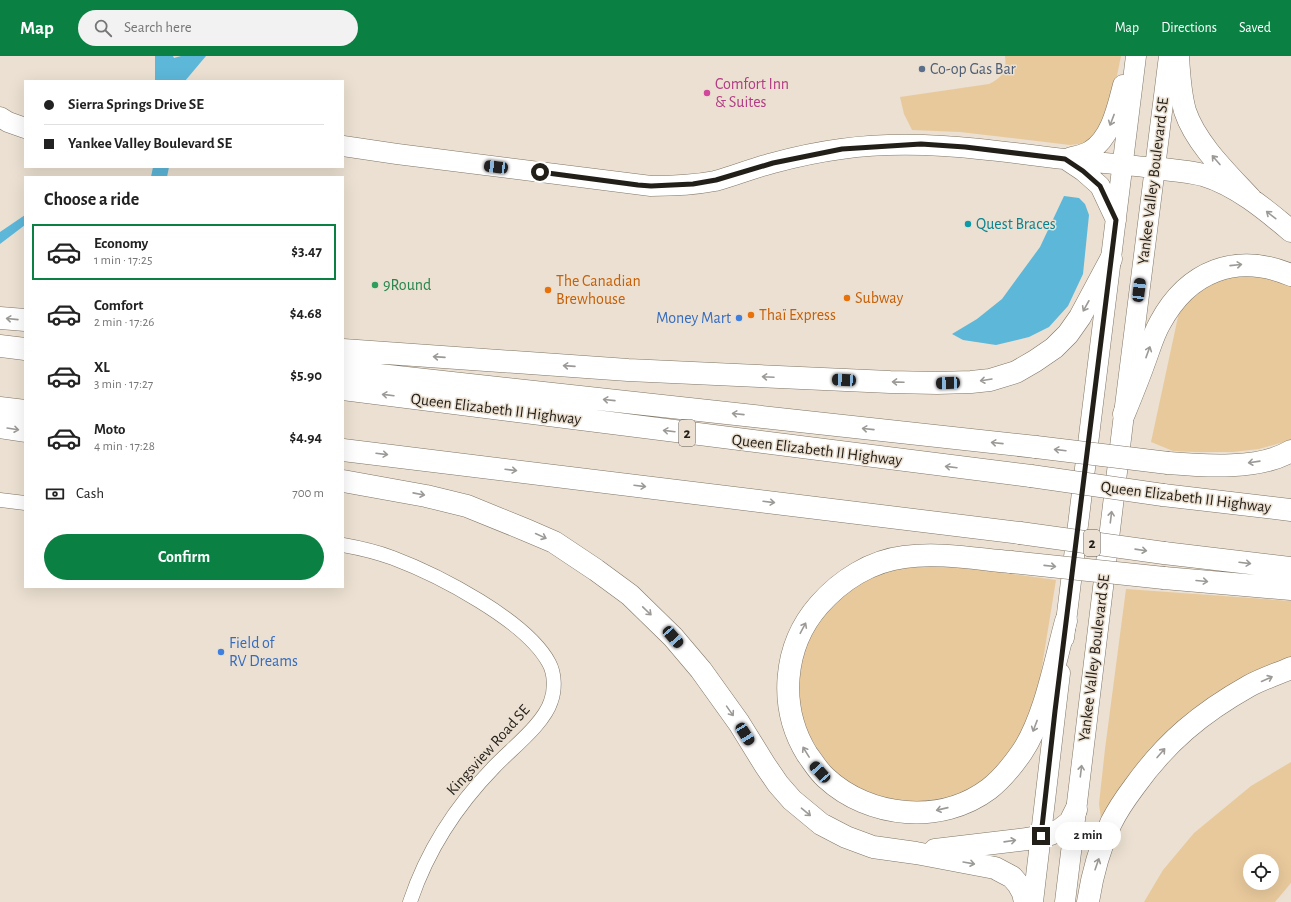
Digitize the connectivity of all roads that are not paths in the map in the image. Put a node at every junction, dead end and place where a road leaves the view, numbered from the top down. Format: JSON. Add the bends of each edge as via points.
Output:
{"nodes":[{"id":1,"x":1131,"y":56,"type":"edge"},
{"id":2,"x":1136,"y":56,"type":"edge"},
{"id":3,"x":1169,"y":56,"type":"edge"},
{"id":4,"x":1178,"y":56,"type":"edge"},
{"id":5,"x":0,"y":117,"type":"edge"},
{"id":6,"x":24,"y":128,"type":"edge"},
{"id":7,"x":344,"y":146,"type":"edge"},
{"id":8,"x":1065,"y":159,"type":"junction"},
{"id":9,"x":1123,"y":164,"type":"junction"},
{"id":10,"x":1154,"y":168,"type":"junction"},
{"id":11,"x":1251,"y":199,"type":"junction"},
{"id":12,"x":1116,"y":220,"type":"junction"},
{"id":13,"x":1291,"y":231,"type":"edge"},
{"id":14,"x":1111,"y":259,"type":"junction"},
{"id":15,"x":1291,"y":275,"type":"edge"},
{"id":16,"x":0,"y":318,"type":"edge"},
{"id":17,"x":24,"y":320,"type":"edge"},
{"id":18,"x":0,"y":333,"type":"edge"},
{"id":19,"x":24,"y":336,"type":"edge"},
{"id":20,"x":0,"y":346,"type":"edge"},
{"id":21,"x":24,"y":349,"type":"edge"},
{"id":22,"x":344,"y":350,"type":"edge"},
{"id":23,"x":344,"y":371,"type":"edge"},
{"id":24,"x":344,"y":389,"type":"edge"},
{"id":25,"x":0,"y":408,"type":"edge"},
{"id":26,"x":24,"y":411,"type":"edge"},
{"id":27,"x":1124,"y":414,"type":"junction"},
{"id":28,"x":0,"y":427,"type":"edge"},
{"id":29,"x":24,"y":431,"type":"edge"},
{"id":30,"x":344,"y":450,"type":"edge"},
{"id":31,"x":1291,"y":451,"type":"edge"},
{"id":32,"x":344,"y":481,"type":"edge"},
{"id":33,"x":0,"y":500,"type":"edge"},
{"id":34,"x":24,"y":503,"type":"edge"},
{"id":35,"x":1291,"y":510,"type":"edge"},
{"id":36,"x":344,"y":545,"type":"edge"},
{"id":37,"x":1291,"y":568,"type":"edge"},
{"id":38,"x":1291,"y":589,"type":"edge"},
{"id":39,"x":1066,"y":622,"type":"junction"},
{"id":40,"x":1291,"y":668,"type":"edge"},
{"id":41,"x":1076,"y":810,"type":"junction"},
{"id":42,"x":1041,"y":836,"type":"junction"},
{"id":43,"x":916,"y":854,"type":"junction"},
{"id":44,"x":410,"y":902,"type":"edge"},
{"id":45,"x":1025,"y":902,"type":"edge"},
{"id":46,"x":1033,"y":902,"type":"edge"},
{"id":47,"x":1065,"y":902,"type":"edge"},
{"id":48,"x":1088,"y":902,"type":"edge"}],
"edges":[{"from":1,"to":8,"type":"main road","one_way":true,"via":[[1107,132],[1099,144],[1089,152]]},
{"from":2,"to":9,"type":"main road","name":"Yankee Valley Boulevard SE"},
{"from":3,"to":10,"type":"main road","name":"Yankee Valley Boulevard SE"},
{"from":11,"to":4,"type":"highway","one_way":true,"via":[[1197,135],[1186,112],[1181,92]]},
{"from":5,"to":6,"type":"main road"},
{"from":7,"to":8,"type":"main road","via":[[651,186],[716,180],[773,163],[842,149],[898,145],[965,147]]},
{"from":8,"to":9,"type":"main road"},
{"from":8,"to":12,"type":"main road","via":[[1100,186]]},
{"from":9,"to":10,"type":"main road"},
{"from":9,"to":12,"type":"main road","name":"Yankee Valley Boulevard SE"},
{"from":10,"to":11,"type":"highway","via":[[1203,175]]},
{"from":10,"to":27,"type":"main road","name":"Yankee Valley Boulevard SE"},
{"from":13,"to":11,"type":"highway","one_way":true},
{"from":12,"to":14,"type":"main road","name":"Yankee Valley Boulevard SE"},
{"from":14,"to":22,"type":"highway","one_way":true,"via":[[1068,334],[1035,361],[1016,372],[990,380],[937,384],[628,370]]},
{"from":14,"to":39,"type":"main road","name":"Yankee Valley Boulevard SE"},
{"from":27,"to":15,"type":"highway","one_way":true,"via":[[1159,324],[1172,304],[1196,281],[1228,266],[1243,265],[1267,267]]},
{"from":17,"to":16,"type":"highway","one_way":true},
{"from":18,"to":19,"type":"highway"},
{"from":20,"to":21,"type":"highway"},
{"from":31,"to":23,"type":"highway","one_way":true,"bridge":true,"via":[[1267,460],[1242,464],[1207,466],[1168,463]]},
{"from":35,"to":24,"type":"highway","name":"Queen Elizabeth II Highway","number":"2","one_way":true,"bridge":true},
{"from":25,"to":26,"type":"highway"},
{"from":41,"to":27,"type":"main road","name":"Yankee Valley Boulevard SE","one_way":true},
{"from":28,"to":29,"type":"highway","one_way":true},
{"from":30,"to":37,"type":"highway","number":"2","one_way":true,"bridge":true},
{"from":32,"to":43,"type":"highway","one_way":true,"via":[[466,506],[554,542],[630,595],[678,643],[701,670],[765,765],[792,800],[821,824],[846,838],[873,847]]},
{"from":33,"to":34,"type":"street"},
{"from":36,"to":44,"type":"street","name":"Kingsview Road SE","via":[[377,553],[420,570],[500,614],[542,652],[550,665],[553,678],[552,701],[546,712],[527,735],[490,771],[454,814],[422,871]]},
{"from":39,"to":38,"type":"highway","one_way":true,"bridge":true,"via":[[1032,735],[1010,767],[976,797],[955,806],[920,812],[880,808],[844,792],[826,778],[802,746],[789,708],[787,686],[795,644],[803,626],[829,593],[862,570],[880,562],[924,555]]},
{"from":39,"to":42,"type":"main road","name":"Yankee Valley Boulevard SE"},
{"from":48,"to":40,"type":"highway","one_way":true,"via":[[1094,871],[1113,819],[1159,755],[1197,719],[1219,704],[1250,686]]},
{"from":41,"to":42,"type":"highway","via":[[1070,822],[1061,829]]},
{"from":41,"to":47,"type":"main road","name":"Yankee Valley Boulevard SE"},
{"from":43,"to":42,"type":"highway","one_way":true},
{"from":42,"to":46,"type":"main road","name":"Yankee Valley Boulevard SE"},
{"from":43,"to":45,"type":"highway","one_way":true,"via":[[995,868],[1012,877],[1023,893]]}]}
